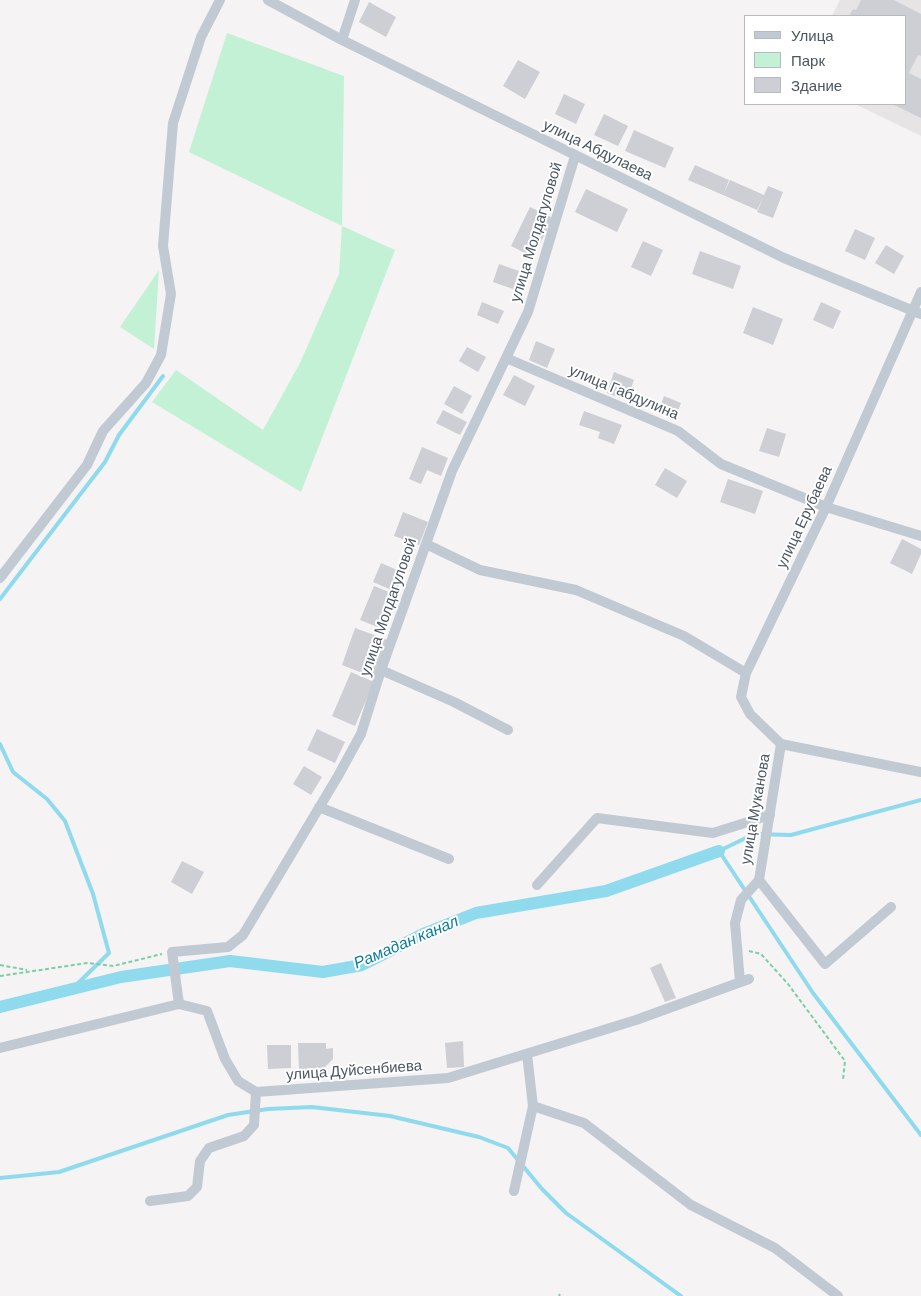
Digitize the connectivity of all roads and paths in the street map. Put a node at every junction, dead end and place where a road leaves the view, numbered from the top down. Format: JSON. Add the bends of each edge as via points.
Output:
{"nodes":[{"id":1,"x":220,"y":0,"type":"edge"},
{"id":2,"x":268,"y":0,"type":"edge"},
{"id":3,"x":355,"y":0,"type":"edge"},
{"id":4,"x":342,"y":40,"type":"junction"},
{"id":5,"x":575,"y":156,"type":"junction"},
{"id":6,"x":921,"y":292,"type":"edge"},
{"id":7,"x":917,"y":312,"type":"edge"},
{"id":8,"x":506,"y":358,"type":"junction"},
{"id":9,"x":826,"y":507,"type":"junction"},
{"id":10,"x":921,"y":536,"type":"edge"},
{"id":11,"x":426,"y":544,"type":"junction"},
{"id":12,"x":0,"y":578,"type":"edge"},
{"id":13,"x":381,"y":670,"type":"junction"},
{"id":14,"x":746,"y":673,"type":"junction"},
{"id":15,"x":508,"y":730,"type":"dead end"},
{"id":16,"x":782,"y":744,"type":"junction"},
{"id":17,"x":921,"y":772,"type":"edge"},
{"id":18,"x":319,"y":808,"type":"junction"},
{"id":19,"x":770,"y":815,"type":"junction"},
{"id":20,"x":449,"y":859,"type":"dead end"},
{"id":21,"x":759,"y":880,"type":"junction"},
{"id":22,"x":537,"y":885,"type":"dead end"},
{"id":23,"x":891,"y":907,"type":"dead end"},
{"id":24,"x":737,"y":949,"type":"junction"},
{"id":25,"x":172,"y":952,"type":"junction"},
{"id":26,"x":0,"y":966,"type":"edge"},
{"id":27,"x":30,"y":970,"type":"junction"},
{"id":28,"x":0,"y":976,"type":"edge"},
{"id":29,"x":745,"y":981,"type":"joint"},
{"id":30,"x":179,"y":1004,"type":"junction"},
{"id":31,"x":0,"y":1048,"type":"edge"},
{"id":32,"x":527,"y":1054,"type":"junction"},
{"id":33,"x":843,"y":1080,"type":"dead end"},
{"id":34,"x":256,"y":1092,"type":"junction"},
{"id":35,"x":533,"y":1106,"type":"junction"},
{"id":36,"x":514,"y":1191,"type":"dead end"},
{"id":37,"x":150,"y":1202,"type":"dead end"},
{"id":38,"x":838,"y":1296,"type":"edge"}],
"edges":[{"from":1,"to":12,"type":"street","via":[[202,37],[174,123],[163,246],[171,294],[161,355],[146,383],[103,431],[87,465]]},
{"from":2,"to":4,"type":"street","name":"улица Абдулаева"},
{"from":3,"to":4,"type":"street"},
{"from":4,"to":5,"type":"street","name":"улица Абдулаева"},
{"from":5,"to":7,"type":"street","name":"улица Абдулаева","via":[[784,258]]},
{"from":5,"to":8,"type":"street","name":"улица Молдагуловой","via":[[528,312]]},
{"from":6,"to":7,"type":"street","name":"улица Ерубаева"},
{"from":7,"to":9,"type":"street","name":"улица Ерубаева"},
{"from":8,"to":9,"type":"street","name":"улица Габдулина","via":[[678,431],[721,464]]},
{"from":8,"to":11,"type":"street","name":"улица Молдагуловой","via":[[452,471]]},
{"from":9,"to":10,"type":"street","name":"улица Габдулина"},
{"from":9,"to":14,"type":"street","name":"улица Ерубаева"},
{"from":11,"to":13,"type":"street","name":"улица Молдагуловой"},
{"from":11,"to":14,"type":"street","via":[[480,570],[576,590],[684,636]]},
{"from":13,"to":15,"type":"street"},
{"from":13,"to":18,"type":"street","name":"улица Молдагуловой","via":[[361,734]]},
{"from":14,"to":16,"type":"street","name":"улица Ерубаева","via":[[741,697],[750,714]]},
{"from":16,"to":17,"type":"street","name":"улица Муканова"},
{"from":16,"to":19,"type":"street","name":"улица Муканова"},
{"from":18,"to":20,"type":"street"},
{"from":18,"to":25,"type":"street","name":"улица Молдагуловой","via":[[243,935],[228,946]]},
{"from":19,"to":21,"type":"street","name":"улица Муканова"},
{"from":19,"to":22,"type":"street","via":[[713,833],[597,818]]},
{"from":21,"to":23,"type":"street","via":[[825,964]]},
{"from":21,"to":24,"type":"street","name":"улица Муканова","via":[[741,900],[735,923]]},
{"from":24,"to":29,"type":"street","name":"улица Муканова"},
{"from":24,"to":33,"type":"path","via":[[761,954],[788,984],[845,1061]]},
{"from":25,"to":27,"type":"path","via":[[113,966],[88,963]]},
{"from":25,"to":30,"type":"street"},
{"from":26,"to":27,"type":"path"},
{"from":27,"to":28,"type":"path"},
{"from":29,"to":32,"type":"street","name":"улица Дуйсенбиева"},
{"from":30,"to":31,"type":"street"},
{"from":30,"to":34,"type":"street","via":[[207,1011],[225,1059],[238,1081]]},
{"from":32,"to":34,"type":"street","name":"улица Дуйсенбиева","via":[[448,1078]]},
{"from":32,"to":35,"type":"street"},
{"from":34,"to":37,"type":"street","via":[[254,1125],[244,1136],[209,1148],[200,1161],[197,1187],[188,1196]]},
{"from":35,"to":36,"type":"street"},
{"from":35,"to":38,"type":"street","via":[[584,1123],[691,1205],[775,1248]]}]}
